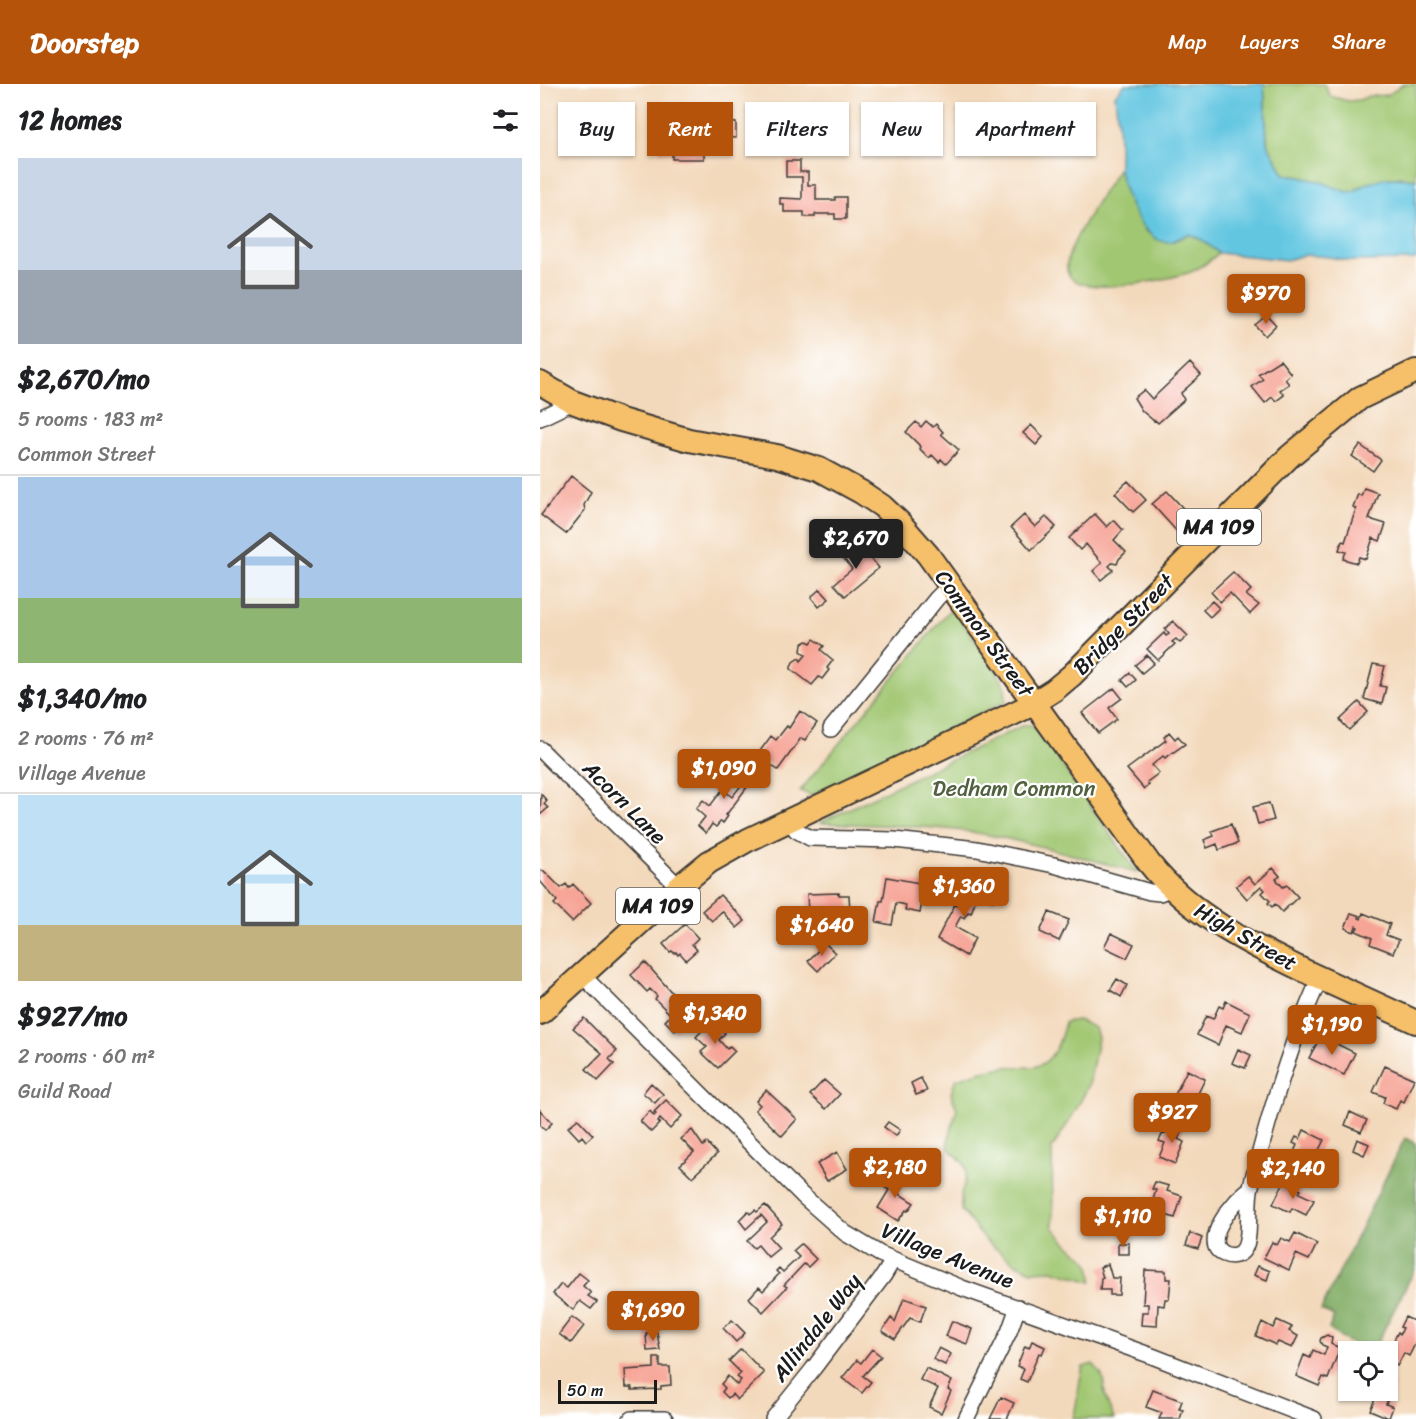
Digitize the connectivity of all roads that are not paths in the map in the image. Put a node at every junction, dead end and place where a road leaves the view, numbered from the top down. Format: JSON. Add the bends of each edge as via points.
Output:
{"nodes":[{"id":1,"x":1416,"y":371,"type":"edge"},
{"id":2,"x":540,"y":382,"type":"edge"},
{"id":3,"x":573,"y":402,"type":"junction"},
{"id":4,"x":540,"y":418,"type":"edge"},
{"id":5,"x":950,"y":585,"type":"junction"},
{"id":6,"x":1035,"y":702,"type":"junction"},
{"id":7,"x":831,"y":729,"type":"dead end"},
{"id":8,"x":540,"y":749,"type":"edge"},
{"id":9,"x":791,"y":820,"type":"junction"},
{"id":10,"x":679,"y":887,"type":"junction"},
{"id":11,"x":1171,"y":888,"type":"junction"},
{"id":12,"x":582,"y":975,"type":"junction"},
{"id":13,"x":1320,"y":978,"type":"junction"},
{"id":14,"x":540,"y":1013,"type":"edge"},
{"id":15,"x":1416,"y":1022,"type":"edge"},
{"id":16,"x":1250,"y":1189,"type":"dead end"},
{"id":17,"x":893,"y":1260,"type":"junction"},
{"id":18,"x":1018,"y":1307,"type":"junction"},
{"id":19,"x":631,"y":1419,"type":"edge"},
{"id":20,"x":665,"y":1419,"type":"edge"},
{"id":21,"x":773,"y":1419,"type":"edge"},
{"id":22,"x":966,"y":1419,"type":"edge"},
{"id":23,"x":1314,"y":1419,"type":"edge"}],
"edges":[{"from":1,"to":6,"type":"main road","name":"Bridge Street","number":"MA 109","via":[[1360,398],[1316,432],[1072,675]]},
{"from":2,"to":3,"type":"main road","name":"Common Street"},
{"from":3,"to":4,"type":"street"},
{"from":3,"to":5,"type":"main road","name":"Common Street","via":[[689,440],[777,456],[829,474],[891,514]]},
{"from":5,"to":6,"type":"main road","name":"Common Street"},
{"from":5,"to":7,"type":"street"},
{"from":6,"to":9,"type":"main road","name":"Bridge Street","number":"MA 109"},
{"from":6,"to":11,"type":"main road","name":"Common Street","via":[[1149,863]]},
{"from":8,"to":10,"type":"street","name":"Acorn Lane"},
{"from":9,"to":10,"type":"main road","number":"MA 109","via":[[718,857]]},
{"from":9,"to":11,"type":"street","name":"High Street","via":[[796,830],[810,838],[955,846],[1037,861],[1150,892]]},
{"from":10,"to":12,"type":"main road","number":"MA 109"},
{"from":11,"to":13,"type":"main road","name":"High Street","via":[[1236,936]]},
{"from":12,"to":14,"type":"main road","number":"MA 109"},
{"from":12,"to":17,"type":"street","name":"Village Avenue","via":[[826,1217],[862,1245]]},
{"from":13,"to":15,"type":"main road","name":"High Street"},
{"from":13,"to":16,"type":"street","via":[[1276,1099]]},
{"from":17,"to":18,"type":"street","name":"Village Avenue"},
{"from":17,"to":21,"type":"street","name":"Allindale Way"},
{"from":18,"to":22,"type":"street"},
{"from":18,"to":23,"type":"street","name":"Village Avenue"},
{"from":19,"to":20,"type":"street"}]}
